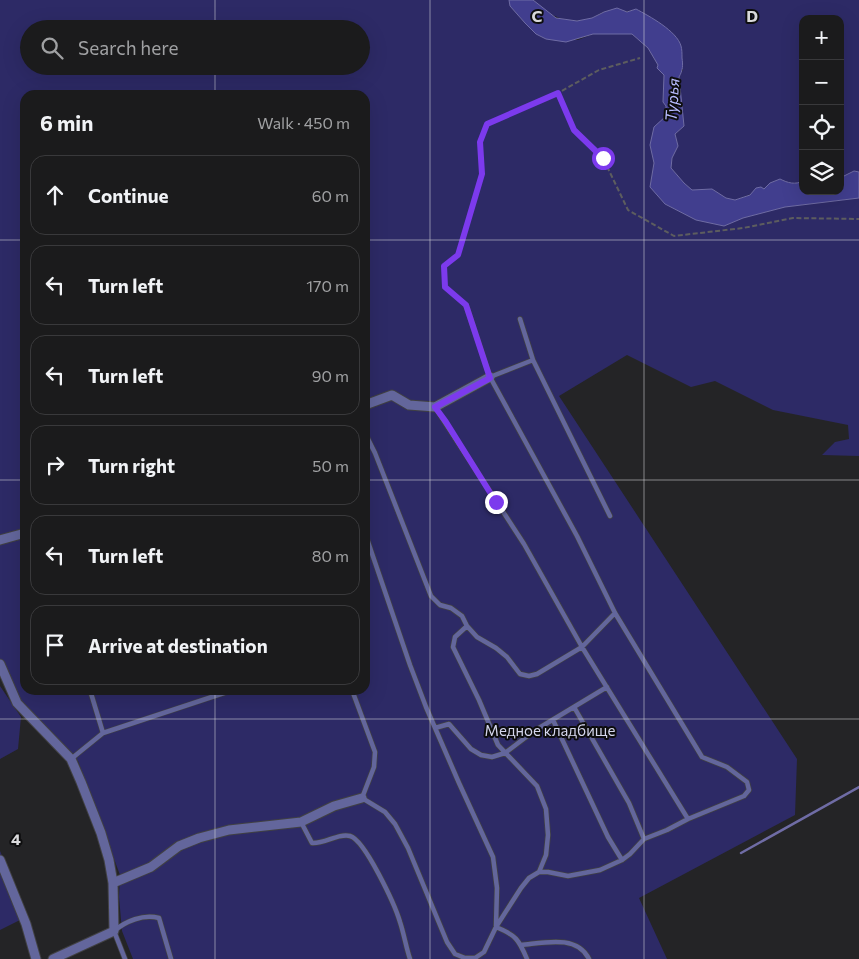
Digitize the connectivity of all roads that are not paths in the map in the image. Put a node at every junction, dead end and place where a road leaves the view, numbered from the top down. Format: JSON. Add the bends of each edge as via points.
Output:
{"nodes":[{"id":1,"x":466,"y":305,"type":"road end"},
{"id":2,"x":520,"y":319,"type":"dead end"},
{"id":3,"x":533,"y":360,"type":"junction"},
{"id":4,"x":490,"y":378,"type":"junction"},
{"id":5,"x":370,"y":403,"type":"edge"},
{"id":6,"x":435,"y":407,"type":"junction"},
{"id":7,"x":370,"y":443,"type":"edge"},
{"id":8,"x":610,"y":516,"type":"dead end"},
{"id":9,"x":20,"y":534,"type":"edge"},
{"id":10,"x":0,"y":540,"type":"edge"},
{"id":11,"x":370,"y":548,"type":"edge"},
{"id":12,"x":615,"y":613,"type":"junction"},
{"id":13,"x":467,"y":626,"type":"junction"},
{"id":14,"x":582,"y":647,"type":"junction"},
{"id":15,"x":0,"y":664,"type":"edge"},
{"id":16,"x":607,"y":687,"type":"junction"},
{"id":17,"x":91,"y":695,"type":"edge"},
{"id":18,"x":218,"y":695,"type":"edge"},
{"id":19,"x":354,"y":695,"type":"edge"},
{"id":20,"x":574,"y":708,"type":"junction"},
{"id":21,"x":553,"y":720,"type":"junction"},
{"id":22,"x":435,"y":728,"type":"junction"},
{"id":23,"x":102,"y":733,"type":"junction"},
{"id":24,"x":505,"y":753,"type":"junction"},
{"id":25,"x":71,"y":759,"type":"junction"},
{"id":26,"x":362,"y":798,"type":"junction"},
{"id":27,"x":688,"y":819,"type":"junction"},
{"id":28,"x":301,"y":822,"type":"junction"},
{"id":29,"x":644,"y":839,"type":"junction"},
{"id":30,"x":0,"y":860,"type":"edge"},
{"id":31,"x":622,"y":860,"type":"junction"},
{"id":32,"x":539,"y":872,"type":"junction"},
{"id":33,"x":113,"y":883,"type":"junction"},
{"id":34,"x":496,"y":928,"type":"junction"},
{"id":35,"x":114,"y":931,"type":"junction"},
{"id":36,"x":521,"y":945,"type":"junction"},
{"id":37,"x":476,"y":958,"type":"edge"},
{"id":38,"x":36,"y":959,"type":"edge"},
{"id":39,"x":53,"y":959,"type":"edge"},
{"id":40,"x":125,"y":959,"type":"edge"},
{"id":41,"x":172,"y":959,"type":"edge"},
{"id":42,"x":410,"y":959,"type":"edge"},
{"id":43,"x":527,"y":959,"type":"edge"},
{"id":44,"x":589,"y":959,"type":"edge"}],
"edges":[{"from":1,"to":4,"type":"lane"},
{"from":2,"to":3,"type":"lane"},
{"from":3,"to":4,"type":"lane"},
{"from":3,"to":8,"type":"lane"},
{"from":4,"to":6,"type":"street"},
{"from":4,"to":12,"type":"lane","via":[[577,536]]},
{"from":5,"to":6,"type":"street","via":[[392,395],[409,406]]},
{"from":6,"to":14,"type":"lane","via":[[524,544]]},
{"from":7,"to":13,"type":"lane","via":[[431,596],[440,605],[462,616]]},
{"from":9,"to":10,"type":"street"},
{"from":11,"to":22,"type":"lane"},
{"from":12,"to":14,"type":"lane"},
{"from":12,"to":27,"type":"lane","via":[[702,757],[727,767],[747,782],[749,790],[744,796]]},
{"from":13,"to":14,"type":"lane","via":[[508,657],[520,674],[529,676]]},
{"from":13,"to":24,"type":"lane","via":[[455,637],[453,647],[498,745]]},
{"from":14,"to":16,"type":"lane"},
{"from":15,"to":25,"type":"street","via":[[17,703]]},
{"from":16,"to":20,"type":"lane"},
{"from":16,"to":27,"type":"lane"},
{"from":17,"to":23,"type":"lane"},
{"from":18,"to":23,"type":"lane"},
{"from":19,"to":26,"type":"lane","via":[[375,752],[374,767]]},
{"from":20,"to":21,"type":"lane"},
{"from":20,"to":29,"type":"lane","via":[[629,803]]},
{"from":21,"to":24,"type":"lane"},
{"from":21,"to":31,"type":"lane"},
{"from":22,"to":24,"type":"lane","via":[[450,724],[471,749],[481,755],[492,757]]},
{"from":22,"to":34,"type":"lane","via":[[493,857],[497,888]]},
{"from":23,"to":25,"type":"lane"},
{"from":24,"to":32,"type":"lane","via":[[537,786],[546,809],[546,855]]},
{"from":25,"to":33,"type":"street","via":[[101,833]]},
{"from":26,"to":28,"type":"street","via":[[334,806]]},
{"from":26,"to":37,"type":"lane","via":[[385,812],[395,824],[455,954]]},
{"from":27,"to":29,"type":"lane"},
{"from":28,"to":33,"type":"street","via":[[229,830],[200,838],[179,846],[151,866]]},
{"from":28,"to":42,"type":"lane","via":[[312,842],[352,836],[365,849],[399,920]]},
{"from":29,"to":31,"type":"lane"},
{"from":30,"to":38,"type":"street","via":[[26,924]]},
{"from":31,"to":32,"type":"lane","via":[[600,870],[568,876]]},
{"from":32,"to":34,"type":"lane","via":[[521,888]]},
{"from":33,"to":35,"type":"street"},
{"from":34,"to":36,"type":"lane","via":[[511,934]]},
{"from":34,"to":37,"type":"lane","via":[[484,952]]},
{"from":35,"to":39,"type":"street"},
{"from":35,"to":40,"type":"lane"},
{"from":35,"to":41,"type":"lane","via":[[125,922],[150,916],[159,918]]},
{"from":36,"to":43,"type":"lane"},
{"from":36,"to":44,"type":"lane","via":[[567,942],[579,946]]}]}
